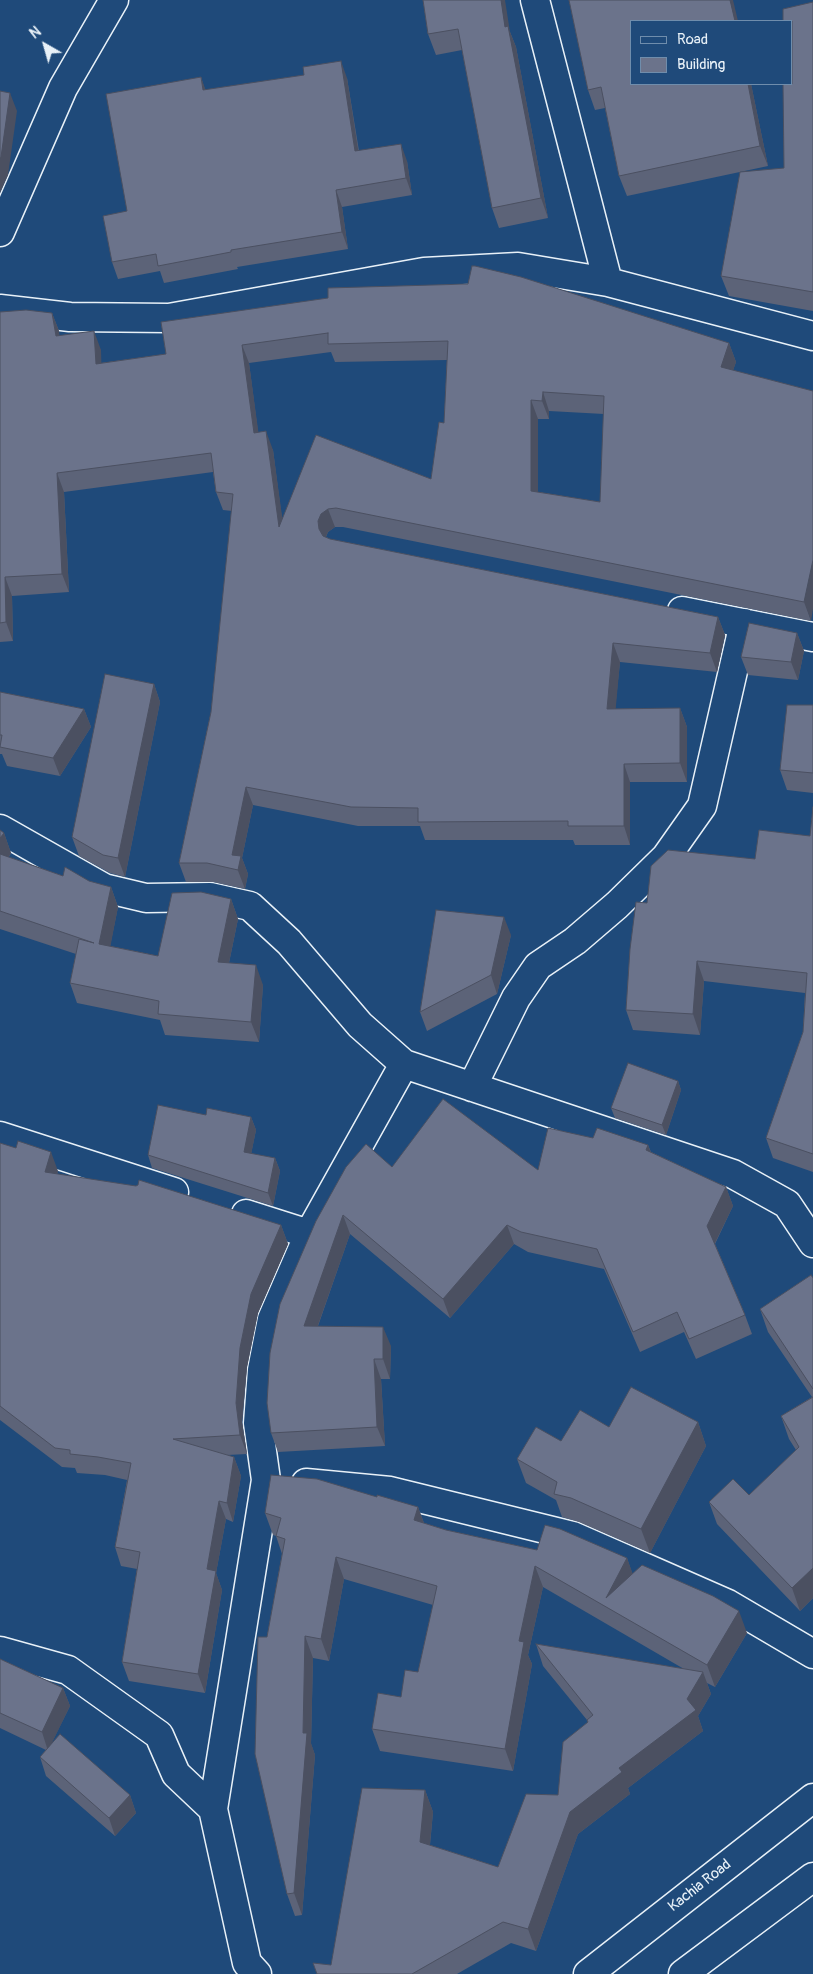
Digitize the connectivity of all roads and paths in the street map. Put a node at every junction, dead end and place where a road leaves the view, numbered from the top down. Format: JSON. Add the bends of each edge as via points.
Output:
{"nodes":[{"id":1,"x":114,"y":0,"type":"edge"},
{"id":2,"x":535,"y":0,"type":"edge"},
{"id":3,"x":0,"y":232,"type":"edge"},
{"id":4,"x":608,"y":282,"type":"junction"},
{"id":5,"x":0,"y":309,"type":"edge"},
{"id":6,"x":813,"y":336,"type":"edge"},
{"id":7,"x":658,"y":606,"type":"edge"},
{"id":8,"x":744,"y":624,"type":"junction"},
{"id":9,"x":813,"y":637,"type":"edge"},
{"id":10,"x":0,"y":829,"type":"edge"},
{"id":11,"x":404,"y":1064,"type":"junction"},
{"id":12,"x":472,"y":1087,"type":"junction"},
{"id":13,"x":0,"y":1136,"type":"edge"},
{"id":14,"x":197,"y":1199,"type":"edge"},
{"id":15,"x":225,"y":1208,"type":"edge"},
{"id":16,"x":309,"y":1234,"type":"junction"},
{"id":17,"x":813,"y":1243,"type":"edge"},
{"id":18,"x":266,"y":1480,"type":"junction"},
{"id":19,"x":0,"y":1651,"type":"edge"},
{"id":20,"x":813,"y":1654,"type":"edge"},
{"id":21,"x":813,"y":1798,"type":"edge"},
{"id":22,"x":213,"y":1809,"type":"junction"},
{"id":23,"x":813,"y":1877,"type":"edge"},
{"id":24,"x":686,"y":1973,"type":"edge"},
{"id":25,"x":257,"y":1974,"type":"edge"},
{"id":26,"x":588,"y":1974,"type":"edge"}],
"edges":[{"from":1,"to":3,"type":"main road","via":[[63,88]]},
{"from":2,"to":4,"type":"main road"},
{"from":4,"to":5,"type":"main road","via":[[518,267],[424,272],[169,318],[70,317]]},
{"from":4,"to":6,"type":"main road"},
{"from":7,"to":8,"type":"main road"},
{"from":8,"to":9,"type":"main road"},
{"from":8,"to":12,"type":"main road","via":[[702,806],[666,857],[617,905],[575,941],[538,966],[516,998]]},
{"from":10,"to":11,"type":"main road","via":[[104,888],[146,898],[210,897],[250,906],[289,942],[360,1024]]},
{"from":11,"to":12,"type":"main road"},
{"from":11,"to":16,"type":"main road"},
{"from":12,"to":17,"type":"main road","via":[[733,1174],[787,1204]]},
{"from":13,"to":14,"type":"main road"},
{"from":15,"to":16,"type":"main road"},
{"from":16,"to":18,"type":"main road","via":[[272,1319],[262,1370],[258,1423]]},
{"from":18,"to":20,"type":"main road","via":[[390,1491],[573,1536],[728,1604]]},
{"from":18,"to":22,"type":"main road"},
{"from":19,"to":22,"type":"main road","via":[[68,1670],[159,1735],[176,1774]]},
{"from":21,"to":26,"type":"main road","name":"Kachia Road"},
{"from":22,"to":25,"type":"main road","via":[[247,1963]]},
{"from":23,"to":24,"type":"main road"}]}
